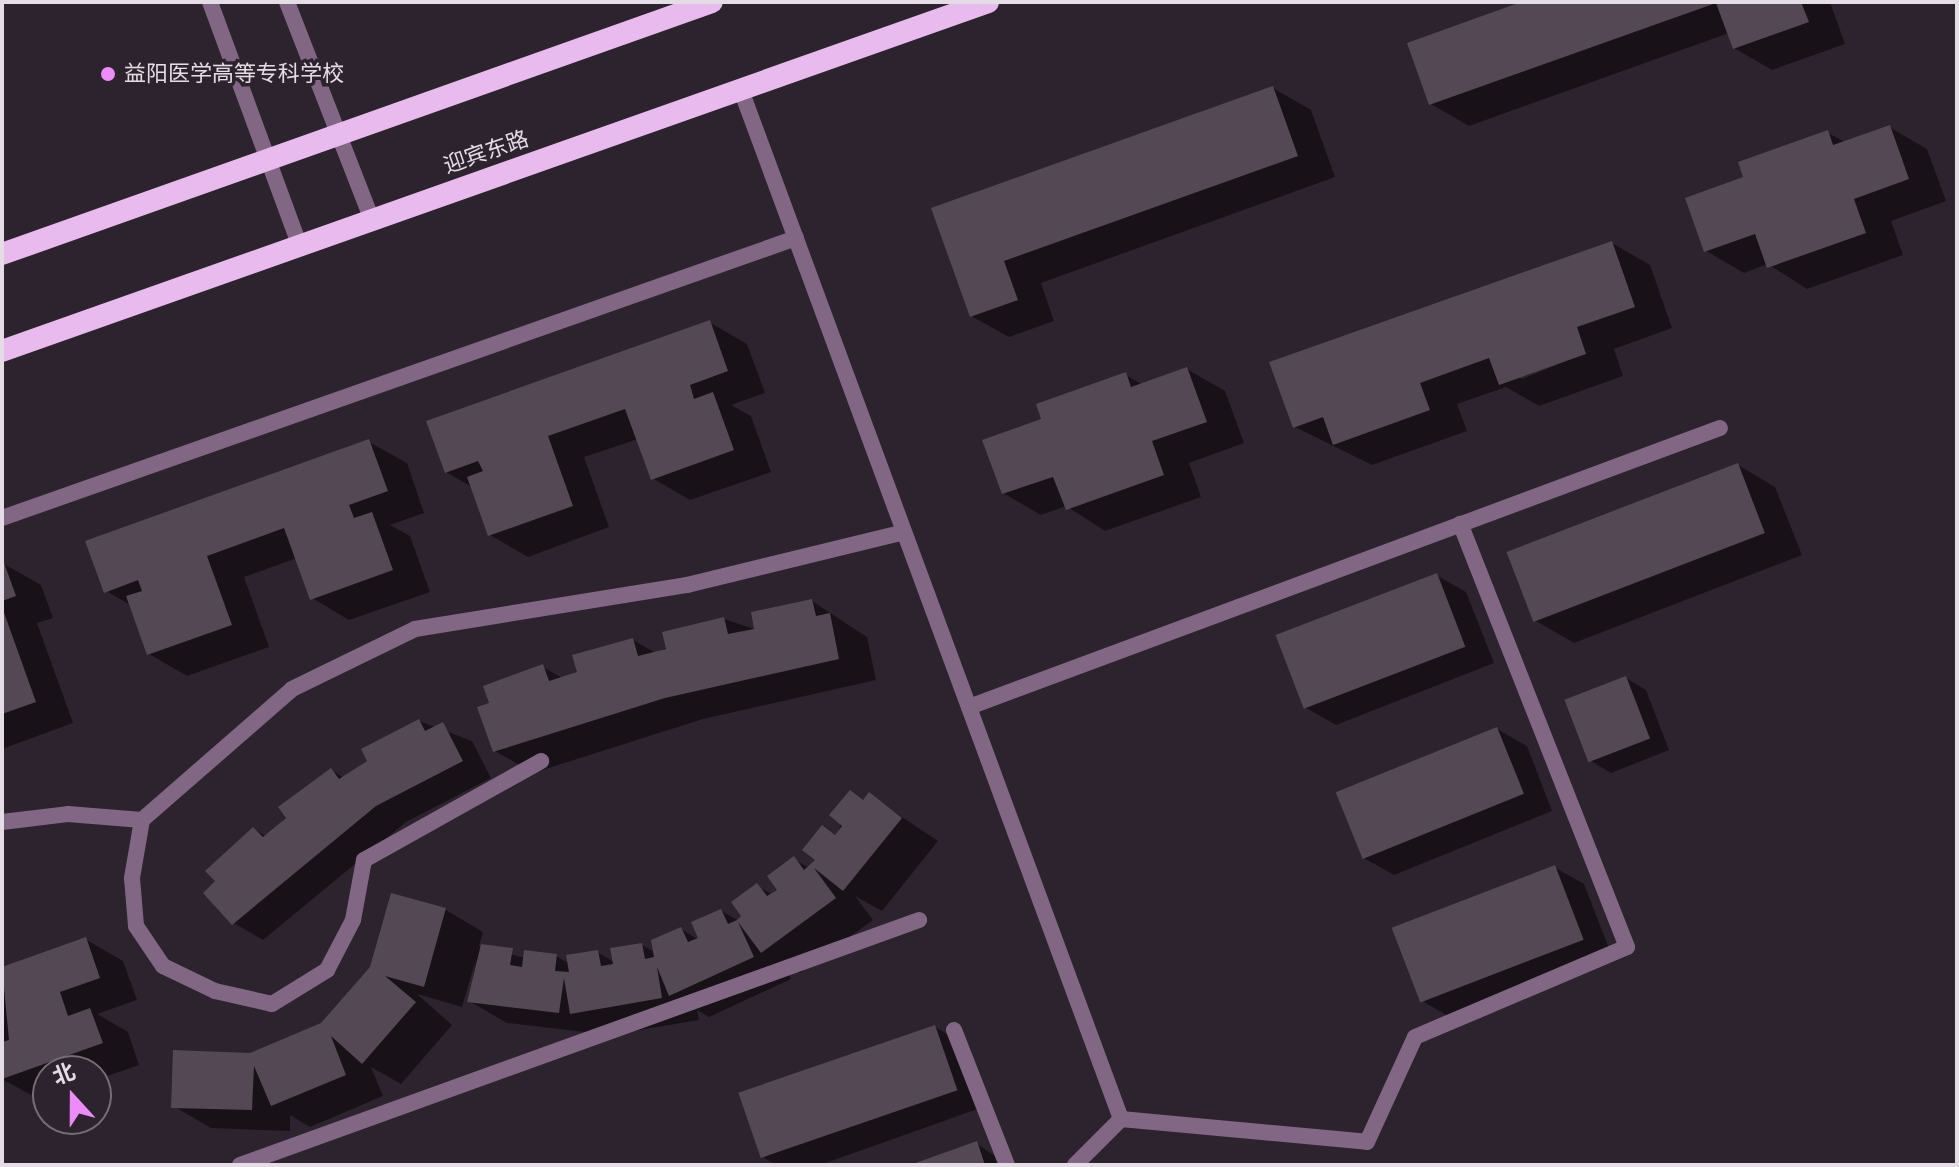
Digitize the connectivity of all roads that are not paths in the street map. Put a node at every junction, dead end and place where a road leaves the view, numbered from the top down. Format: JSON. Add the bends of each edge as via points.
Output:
{"nodes":[{"id":1,"x":210,"y":2,"type":"edge"},
{"id":2,"x":287,"y":2,"type":"edge"},
{"id":3,"x":712,"y":2,"type":"edge"},
{"id":4,"x":988,"y":2,"type":"edge"},
{"id":5,"x":741,"y":90,"type":"junction"},
{"id":6,"x":340,"y":134,"type":"junction"},
{"id":7,"x":269,"y":159,"type":"junction"},
{"id":8,"x":372,"y":220,"type":"junction"},
{"id":9,"x":796,"y":238,"type":"junction"},
{"id":10,"x":300,"y":246,"type":"junction"},
{"id":11,"x":2,"y":254,"type":"edge"},
{"id":12,"x":2,"y":351,"type":"edge"},
{"id":13,"x":1720,"y":428,"type":"dead end"},
{"id":14,"x":2,"y":518,"type":"edge"},
{"id":15,"x":1460,"y":524,"type":"junction"},
{"id":16,"x":904,"y":532,"type":"junction"},
{"id":17,"x":969,"y":707,"type":"junction"},
{"id":18,"x":541,"y":761,"type":"dead end"},
{"id":19,"x":142,"y":820,"type":"junction"},
{"id":20,"x":2,"y":822,"type":"edge"},
{"id":21,"x":919,"y":920,"type":"dead end"},
{"id":22,"x":954,"y":1030,"type":"dead end"},
{"id":23,"x":1121,"y":1119,"type":"junction"},
{"id":24,"x":240,"y":1165,"type":"edge"},
{"id":25,"x":1007,"y":1165,"type":"edge"},
{"id":26,"x":1075,"y":1165,"type":"edge"}],
"edges":[{"from":1,"to":7,"type":"street"},
{"from":2,"to":6,"type":"street"},
{"from":3,"to":6,"type":"highway"},
{"from":4,"to":5,"type":"highway","name":"迎宾东路"},
{"from":5,"to":8,"type":"highway","name":"迎宾东路"},
{"from":5,"to":9,"type":"street"},
{"from":6,"to":7,"type":"highway"},
{"from":6,"to":8,"type":"street"},
{"from":7,"to":10,"type":"street"},
{"from":7,"to":11,"type":"highway"},
{"from":8,"to":10,"type":"highway","name":"迎宾东路"},
{"from":9,"to":14,"type":"street"},
{"from":9,"to":16,"type":"street"},
{"from":10,"to":12,"type":"highway","name":"迎宾东路"},
{"from":13,"to":15,"type":"street"},
{"from":15,"to":17,"type":"street"},
{"from":15,"to":23,"type":"street","via":[[1627,947],[1415,1037],[1367,1142]]},
{"from":16,"to":17,"type":"street"},
{"from":16,"to":19,"type":"street","via":[[687,585],[415,629],[292,689]]},
{"from":17,"to":23,"type":"street"},
{"from":18,"to":19,"type":"street","via":[[364,860],[353,920],[327,970],[272,1004],[215,991],[163,966],[136,926],[132,878]]},
{"from":19,"to":20,"type":"street","via":[[68,814]]},
{"from":21,"to":24,"type":"street"},
{"from":22,"to":25,"type":"street"},
{"from":23,"to":26,"type":"street"}]}
